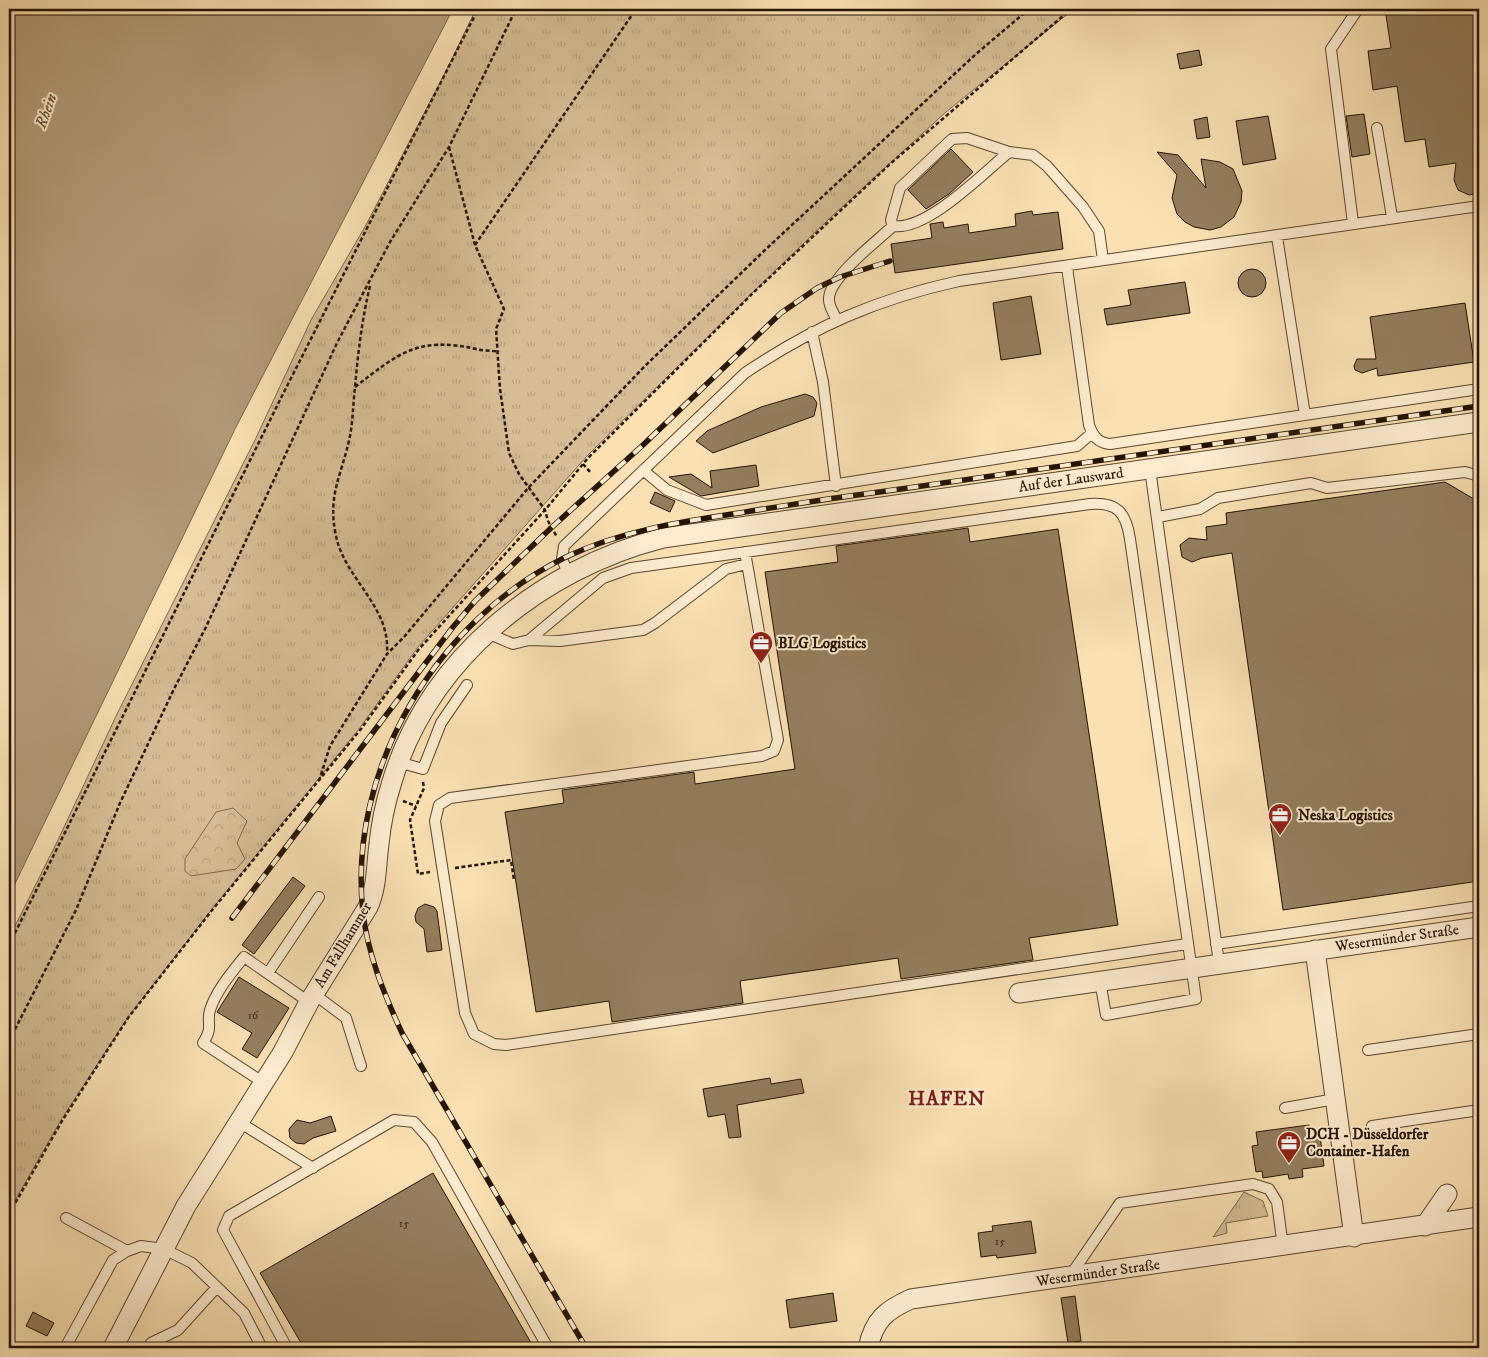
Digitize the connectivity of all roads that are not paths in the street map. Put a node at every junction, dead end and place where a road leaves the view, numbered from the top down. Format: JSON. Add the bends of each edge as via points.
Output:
{"nodes":[{"id":1,"x":1358,"y":9,"type":"edge"},
{"id":2,"x":1377,"y":128,"type":"dead end"},
{"id":3,"x":1009,"y":152,"type":"junction"},
{"id":4,"x":1479,"y":206,"type":"edge"},
{"id":5,"x":1392,"y":217,"type":"junction"},
{"id":6,"x":1353,"y":223,"type":"junction"},
{"id":7,"x":893,"y":226,"type":"junction"},
{"id":8,"x":1277,"y":237,"type":"junction"},
{"id":9,"x":1103,"y":260,"type":"junction"},
{"id":10,"x":1066,"y":267,"type":"junction"},
{"id":11,"x":837,"y":320,"type":"junction"},
{"id":12,"x":812,"y":332,"type":"junction"},
{"id":13,"x":1479,"y":389,"type":"edge"},
{"id":14,"x":1305,"y":415,"type":"junction"},
{"id":15,"x":1479,"y":422,"type":"edge"},
{"id":16,"x":1092,"y":433,"type":"junction"},
{"id":17,"x":1150,"y":469,"type":"junction"},
{"id":18,"x":643,"y":470,"type":"junction"},
{"id":19,"x":1479,"y":476,"type":"edge"},
{"id":20,"x":836,"y":486,"type":"junction"},
{"id":21,"x":1158,"y":516,"type":"junction"},
{"id":22,"x":663,"y":538,"type":"joint"},
{"id":23,"x":745,"y":552,"type":"junction"},
{"id":24,"x":747,"y":564,"type":"junction"},
{"id":25,"x":568,"y":573,"type":"junction"},
{"id":26,"x":487,"y":633,"type":"junction"},
{"id":27,"x":529,"y":640,"type":"junction"},
{"id":28,"x":467,"y":685,"type":"dead end"},
{"id":29,"x":398,"y":762,"type":"junction"},
{"id":30,"x":318,"y":897,"type":"dead end"},
{"id":31,"x":1479,"y":906,"type":"edge"},
{"id":32,"x":1479,"y":927,"type":"edge"},
{"id":33,"x":1187,"y":944,"type":"junction"},
{"id":34,"x":1216,"y":944,"type":"junction"},
{"id":35,"x":1315,"y":950,"type":"junction"},
{"id":36,"x":1219,"y":963,"type":"junction"},
{"id":37,"x":1190,"y":967,"type":"junction"},
{"id":38,"x":268,"y":973,"type":"junction"},
{"id":39,"x":1100,"y":981,"type":"junction"},
{"id":40,"x":1019,"y":993,"type":"dead end"},
{"id":41,"x":312,"y":998,"type":"junction"},
{"id":42,"x":1479,"y":1034,"type":"edge"},
{"id":43,"x":1368,"y":1050,"type":"dead end"},
{"id":44,"x":361,"y":1066,"type":"dead end"},
{"id":45,"x":264,"y":1084,"type":"junction"},
{"id":46,"x":1335,"y":1099,"type":"junction"},
{"id":47,"x":1285,"y":1108,"type":"dead end"},
{"id":48,"x":1479,"y":1110,"type":"edge"},
{"id":49,"x":239,"y":1122,"type":"junction"},
{"id":50,"x":1372,"y":1126,"type":"dead end"},
{"id":51,"x":313,"y":1168,"type":"junction"},
{"id":52,"x":1447,"y":1194,"type":"dead end"},
{"id":53,"x":1479,"y":1217,"type":"edge"},
{"id":54,"x":66,"y":1218,"type":"dead end"},
{"id":55,"x":1425,"y":1226,"type":"junction"},
{"id":56,"x":1354,"y":1237,"type":"junction"},
{"id":57,"x":1283,"y":1247,"type":"junction"},
{"id":58,"x":164,"y":1249,"type":"junction"},
{"id":59,"x":127,"y":1251,"type":"junction"},
{"id":60,"x":1070,"y":1277,"type":"junction"},
{"id":61,"x":217,"y":1287,"type":"junction"},
{"id":62,"x":65,"y":1348,"type":"edge"},
{"id":63,"x":113,"y":1348,"type":"edge"},
{"id":64,"x":148,"y":1348,"type":"edge"},
{"id":65,"x":262,"y":1348,"type":"edge"},
{"id":66,"x":287,"y":1348,"type":"edge"},
{"id":67,"x":548,"y":1348,"type":"edge"},
{"id":68,"x":868,"y":1348,"type":"edge"}],
"edges":[{"from":1,"to":6,"type":"lane","via":[[1332,49]]},
{"from":2,"to":5,"type":"lane"},
{"from":3,"to":7,"type":"lane","via":[[932,215],[903,228]]},
{"from":3,"to":7,"type":"lane","via":[[967,138],[952,139],[900,188],[891,220]]},
{"from":3,"to":9,"type":"lane","via":[[1033,155],[1047,166],[1099,231]]},
{"from":4,"to":5,"type":"lane"},
{"from":5,"to":6,"type":"lane"},
{"from":6,"to":8,"type":"lane"},
{"from":7,"to":11,"type":"lane","via":[[840,277],[830,292],[828,300]]},
{"from":8,"to":9,"type":"lane"},
{"from":8,"to":14,"type":"lane"},
{"from":9,"to":10,"type":"lane"},
{"from":10,"to":11,"type":"lane","via":[[959,281],[912,291]]},
{"from":10,"to":16,"type":"lane"},
{"from":11,"to":12,"type":"lane"},
{"from":12,"to":18,"type":"lane","via":[[745,373]]},
{"from":12,"to":20,"type":"lane","via":[[823,382]]},
{"from":13,"to":14,"type":"lane"},
{"from":14,"to":16,"type":"lane","via":[[1110,444],[1102,443]]},
{"from":15,"to":17,"type":"street","name":"Auf der Lausward"},
{"from":16,"to":20,"type":"lane","via":[[1077,446]]},
{"from":17,"to":21,"type":"lane"},
{"from":17,"to":22,"type":"street","name":"Auf der Lausward"},
{"from":18,"to":20,"type":"lane","via":[[667,490],[706,505]]},
{"from":18,"to":25,"type":"lane","via":[[564,546],[562,559]]},
{"from":19,"to":21,"type":"lane","via":[[1465,472],[1327,488],[1312,483],[1218,498],[1200,509]]},
{"from":21,"to":34,"type":"lane"},
{"from":22,"to":25,"type":"street","name":"Am Fallhammer","via":[[630,546]]},
{"from":23,"to":24,"type":"lane"},
{"from":23,"to":27,"type":"lane","via":[[631,568],[603,578]]},
{"from":23,"to":33,"type":"lane","via":[[1090,504],[1111,505],[1120,512],[1127,522],[1130,539]]},
{"from":24,"to":27,"type":"lane","via":[[726,569],[643,630],[560,641]]},
{"from":24,"to":33,"type":"lane","via":[[778,740],[774,750],[762,756],[450,798],[439,805],[435,821],[465,1013],[474,1034],[494,1044],[506,1045]]},
{"from":25,"to":26,"type":"street","name":"Am Fallhammer","via":[[525,601]]},
{"from":26,"to":27,"type":"lane","via":[[513,644]]},
{"from":26,"to":29,"type":"street","name":"Am Fallhammer","via":[[444,681]]},
{"from":28,"to":29,"type":"lane","via":[[441,723],[423,769]]},
{"from":29,"to":41,"type":"street","name":"Am Fallhammer","via":[[381,826],[370,901]]},
{"from":30,"to":38,"type":"lane"},
{"from":31,"to":34,"type":"lane"},
{"from":32,"to":35,"type":"street","name":"Wesermünder Straße"},
{"from":33,"to":37,"type":"lane"},
{"from":34,"to":36,"type":"lane"},
{"from":35,"to":36,"type":"street","name":"Wesermünder Straße"},
{"from":35,"to":46,"type":"street","name":"Wesermünder Straße"},
{"from":36,"to":37,"type":"street","name":"Wesermünder Straße"},
{"from":37,"to":39,"type":"street","name":"Wesermünder Straße"},
{"from":37,"to":39,"type":"lane","via":[[1196,1000],[1106,1015]]},
{"from":38,"to":41,"type":"lane"},
{"from":38,"to":45,"type":"lane","via":[[244,957],[213,1003],[209,1012],[210,1032],[203,1043]]},
{"from":39,"to":40,"type":"street","name":"Wesermünder Straße"},
{"from":41,"to":44,"type":"lane","via":[[346,1018]]},
{"from":41,"to":45,"type":"street","name":"Am Fallhammer"},
{"from":42,"to":43,"type":"lane"},
{"from":45,"to":49,"type":"street","name":"Am Fallhammer"},
{"from":46,"to":47,"type":"lane"},
{"from":46,"to":56,"type":"street","name":"Wesermünder Straße"},
{"from":48,"to":50,"type":"lane"},
{"from":49,"to":51,"type":"lane"},
{"from":49,"to":58,"type":"street","name":"Am Fallhammer","via":[[195,1191]]},
{"from":51,"to":66,"type":"lane","via":[[229,1216],[223,1230]]},
{"from":51,"to":67,"type":"lane","via":[[394,1120],[414,1122],[432,1142]]},
{"from":52,"to":55,"type":"street"},
{"from":53,"to":55,"type":"street","name":"Wesermünder Straße"},
{"from":54,"to":59,"type":"lane"},
{"from":55,"to":56,"type":"street","name":"Wesermünder Straße"},
{"from":56,"to":57,"type":"street","name":"Wesermünder Straße"},
{"from":57,"to":60,"type":"street","name":"Wesermünder Straße"},
{"from":57,"to":60,"type":"lane","via":[[1276,1202],[1269,1189],[1253,1184],[1120,1203]]},
{"from":58,"to":59,"type":"lane","via":[[142,1246]]},
{"from":58,"to":61,"type":"lane","via":[[192,1263]]},
{"from":58,"to":63,"type":"street","name":"Am Fallhammer"},
{"from":59,"to":62,"type":"lane","via":[[113,1260]]},
{"from":60,"to":68,"type":"street","name":"Wesermünder Straße","via":[[912,1299],[893,1307],[880,1319]]},
{"from":61,"to":64,"type":"lane","via":[[178,1330],[151,1343]]},
{"from":61,"to":65,"type":"lane","via":[[244,1313]]}]}
